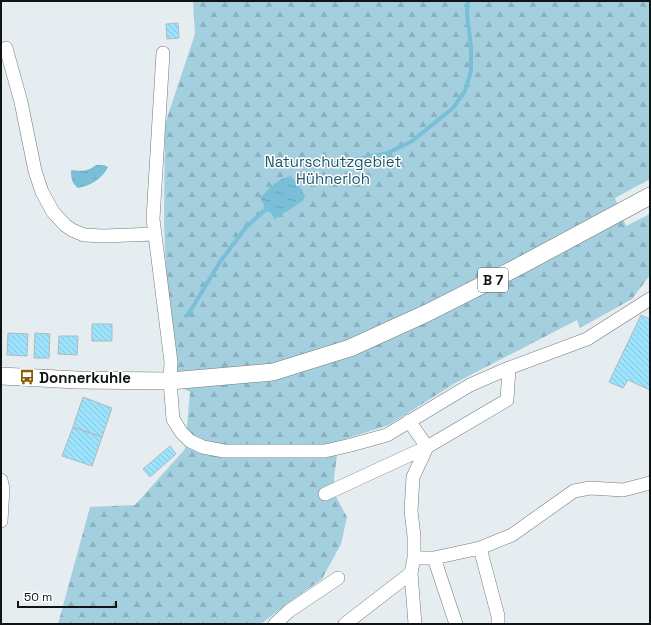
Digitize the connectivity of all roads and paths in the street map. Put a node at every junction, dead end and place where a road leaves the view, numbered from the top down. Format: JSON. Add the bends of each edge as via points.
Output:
{"nodes":[{"id":1,"x":6,"y":48,"type":"dead end"},
{"id":2,"x":163,"y":53,"type":"dead end"},
{"id":3,"x":650,"y":196,"type":"edge"},
{"id":4,"x":155,"y":234,"type":"junction"},
{"id":5,"x":650,"y":299,"type":"edge"},
{"id":6,"x":510,"y":368,"type":"junction"},
{"id":7,"x":1,"y":376,"type":"edge"},
{"id":8,"x":170,"y":381,"type":"junction"},
{"id":9,"x":409,"y":421,"type":"junction"},
{"id":10,"x":427,"y":447,"type":"junction"},
{"id":11,"x":1,"y":480,"type":"edge"},
{"id":12,"x":650,"y":484,"type":"edge"},
{"id":13,"x":325,"y":494,"type":"dead end"},
{"id":14,"x":1,"y":521,"type":"edge"},
{"id":15,"x":480,"y":548,"type":"junction"},
{"id":16,"x":414,"y":558,"type":"junction"},
{"id":17,"x":434,"y":558,"type":"junction"},
{"id":18,"x":411,"y":573,"type":"junction"},
{"id":19,"x":338,"y":578,"type":"dead end"},
{"id":20,"x":274,"y":624,"type":"edge"},
{"id":21,"x":345,"y":624,"type":"edge"},
{"id":22,"x":415,"y":624,"type":"edge"},
{"id":23,"x":456,"y":624,"type":"edge"},
{"id":24,"x":498,"y":624,"type":"edge"}],
"edges":[{"from":1,"to":4,"type":"lane","via":[[21,102],[35,170],[42,192],[53,212],[65,225],[84,235]]},
{"from":2,"to":4,"type":"lane","via":[[153,219]]},
{"from":3,"to":8,"type":"main road","number":"B 7","via":[[508,273],[350,348],[273,372]]},
{"from":4,"to":8,"type":"lane","via":[[171,362]]},
{"from":5,"to":6,"type":"lane","via":[[587,339]]},
{"from":6,"to":9,"type":"lane","via":[[470,384]]},
{"from":6,"to":10,"type":"lane","via":[[507,400]]},
{"from":7,"to":8,"type":"main road","number":"B 7"},
{"from":8,"to":9,"type":"lane","via":[[173,419],[190,441],[203,448],[224,451],[325,450],[387,435]]},
{"from":9,"to":10,"type":"lane"},
{"from":10,"to":13,"type":"lane"},
{"from":10,"to":16,"type":"lane","via":[[413,477],[411,511]]},
{"from":11,"to":14,"type":"lane"},
{"from":12,"to":15,"type":"lane","via":[[624,490],[590,488],[574,491],[512,535]]},
{"from":15,"to":17,"type":"lane"},
{"from":15,"to":24,"type":"lane"},
{"from":16,"to":17,"type":"lane"},
{"from":16,"to":18,"type":"lane"},
{"from":17,"to":23,"type":"lane"},
{"from":18,"to":21,"type":"lane"},
{"from":18,"to":22,"type":"lane"},
{"from":19,"to":20,"type":"lane"}]}
